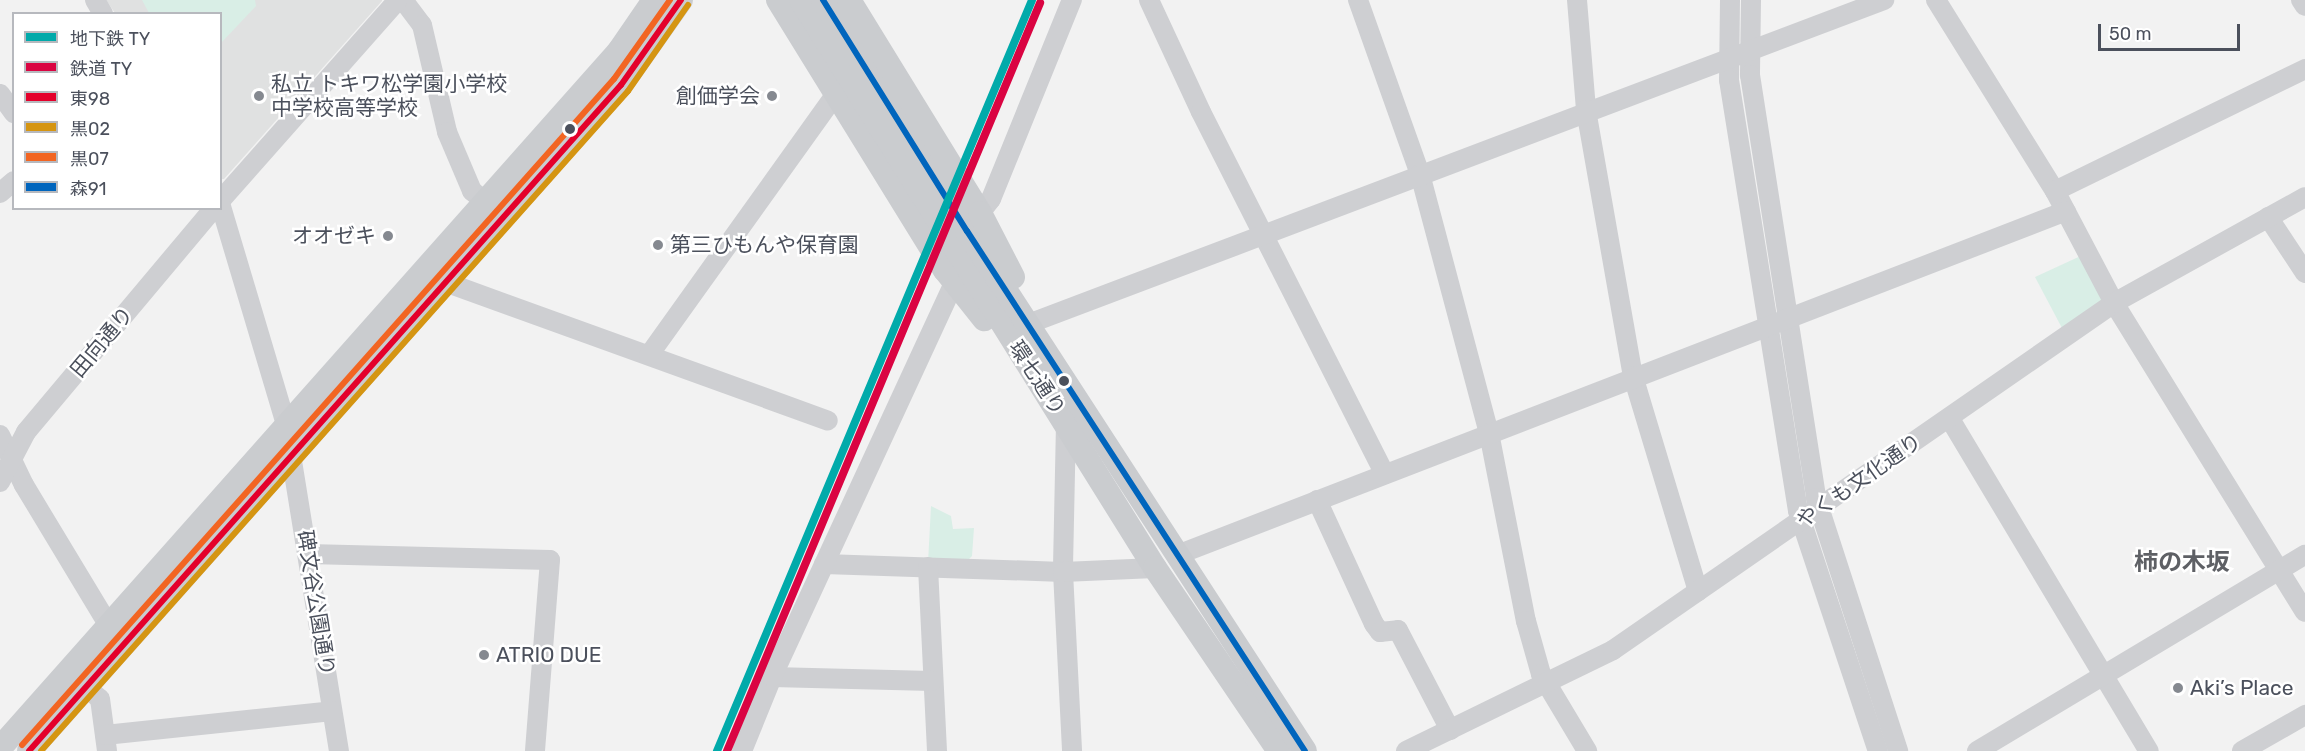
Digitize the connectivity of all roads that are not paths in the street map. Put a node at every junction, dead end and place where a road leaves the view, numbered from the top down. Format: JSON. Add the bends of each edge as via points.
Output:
{"nodes":[{"id":1,"x":398,"y":0,"type":"edge"},
{"id":2,"x":403,"y":0,"type":"edge"},
{"id":3,"x":654,"y":0,"type":"edge"},
{"id":4,"x":681,"y":0,"type":"edge"},
{"id":5,"x":778,"y":0,"type":"edge"},
{"id":6,"x":801,"y":0,"type":"edge"},
{"id":7,"x":823,"y":0,"type":"edge"},
{"id":8,"x":849,"y":0,"type":"edge"},
{"id":9,"x":1072,"y":0,"type":"edge"},
{"id":10,"x":1149,"y":0,"type":"edge"},
{"id":11,"x":1358,"y":0,"type":"edge"},
{"id":12,"x":1577,"y":0,"type":"edge"},
{"id":13,"x":1730,"y":0,"type":"edge"},
{"id":14,"x":1751,"y":0,"type":"edge"},
{"id":15,"x":1884,"y":0,"type":"edge"},
{"id":16,"x":1936,"y":0,"type":"edge"},
{"id":17,"x":2301,"y":0,"type":"edge"},
{"id":18,"x":2305,"y":6,"type":"edge"},
{"id":19,"x":1748,"y":51,"type":"junction"},
{"id":20,"x":1729,"y":60,"type":"junction"},
{"id":21,"x":2305,"y":69,"type":"edge"},
{"id":22,"x":837,"y":92,"type":"junction"},
{"id":23,"x":0,"y":94,"type":"edge"},
{"id":24,"x":12,"y":110,"type":"edge"},
{"id":25,"x":1586,"y":110,"type":"junction"},
{"id":26,"x":883,"y":113,"type":"junction"},
{"id":27,"x":1420,"y":174,"type":"junction"},
{"id":28,"x":12,"y":183,"type":"edge"},
{"id":29,"x":2055,"y":191,"type":"junction"},
{"id":30,"x":0,"y":194,"type":"edge"},
{"id":31,"x":2305,"y":197,"type":"edge"},
{"id":32,"x":222,"y":200,"type":"edge"},
{"id":33,"x":485,"y":201,"type":"junction"},
{"id":34,"x":222,"y":209,"type":"edge"},
{"id":35,"x":212,"y":210,"type":"edge"},
{"id":36,"x":2066,"y":211,"type":"junction"},
{"id":37,"x":2268,"y":217,"type":"junction"},
{"id":38,"x":966,"y":230,"type":"junction"},
{"id":39,"x":1264,"y":234,"type":"junction"},
{"id":40,"x":2305,"y":273,"type":"edge"},
{"id":41,"x":950,"y":276,"type":"junction"},
{"id":42,"x":445,"y":282,"type":"junction"},
{"id":43,"x":2114,"y":303,"type":"junction"},
{"id":44,"x":1787,"y":317,"type":"junction"},
{"id":45,"x":1036,"y":321,"type":"junction"},
{"id":46,"x":1766,"y":324,"type":"junction"},
{"id":47,"x":649,"y":355,"type":"junction"},
{"id":48,"x":1042,"y":365,"type":"junction"},
{"id":49,"x":1633,"y":376,"type":"junction"},
{"id":50,"x":1950,"y":419,"type":"junction"},
{"id":51,"x":828,"y":421,"type":"dead end"},
{"id":52,"x":286,"y":424,"type":"junction"},
{"id":53,"x":1066,"y":424,"type":"junction"},
{"id":54,"x":1489,"y":433,"type":"junction"},
{"id":55,"x":0,"y":435,"type":"edge"},
{"id":56,"x":292,"y":455,"type":"junction"},
{"id":57,"x":12,"y":460,"type":"junction"},
{"id":58,"x":1385,"y":474,"type":"junction"},
{"id":59,"x":0,"y":482,"type":"edge"},
{"id":60,"x":1317,"y":500,"type":"junction"},
{"id":61,"x":1819,"y":507,"type":"junction"},
{"id":62,"x":1800,"y":521,"type":"junction"},
{"id":63,"x":308,"y":554,"type":"junction"},
{"id":64,"x":1177,"y":555,"type":"junction"},
{"id":65,"x":2305,"y":555,"type":"edge"},
{"id":66,"x":824,"y":564,"type":"junction"},
{"id":67,"x":928,"y":567,"type":"junction"},
{"id":68,"x":1155,"y":568,"type":"junction"},
{"id":69,"x":2280,"y":570,"type":"junction"},
{"id":70,"x":1064,"y":572,"type":"junction"},
{"id":71,"x":1698,"y":591,"type":"junction"},
{"id":72,"x":2305,"y":612,"type":"edge"},
{"id":73,"x":109,"y":626,"type":"junction"},
{"id":74,"x":2104,"y":675,"type":"junction"},
{"id":75,"x":772,"y":677,"type":"junction"},
{"id":76,"x":932,"y":681,"type":"junction"},
{"id":77,"x":1544,"y":684,"type":"junction"},
{"id":78,"x":86,"y":687,"type":"junction"},
{"id":79,"x":332,"y":711,"type":"junction"},
{"id":80,"x":2305,"y":715,"type":"edge"},
{"id":81,"x":1450,"y":730,"type":"junction"},
{"id":82,"x":106,"y":743,"type":"edge"},
{"id":83,"x":0,"y":748,"type":"edge"},
{"id":84,"x":29,"y":751,"type":"edge"},
{"id":85,"x":339,"y":751,"type":"edge"},
{"id":86,"x":535,"y":751,"type":"edge"},
{"id":87,"x":742,"y":751,"type":"edge"},
{"id":88,"x":937,"y":751,"type":"edge"},
{"id":89,"x":1072,"y":751,"type":"edge"},
{"id":90,"x":1279,"y":751,"type":"edge"},
{"id":91,"x":1305,"y":751,"type":"edge"},
{"id":92,"x":1406,"y":751,"type":"edge"},
{"id":93,"x":1587,"y":751,"type":"edge"},
{"id":94,"x":1878,"y":751,"type":"edge"},
{"id":95,"x":1898,"y":751,"type":"edge"},
{"id":96,"x":1977,"y":751,"type":"edge"},
{"id":97,"x":2149,"y":751,"type":"edge"},
{"id":98,"x":2242,"y":751,"type":"edge"}],
"edges":[{"from":1,"to":32,"type":"street"},
{"from":2,"to":33,"type":"street","via":[[422,25],[447,132],[471,191]]},
{"from":3,"to":33,"type":"main road","via":[[619,51]]},
{"from":4,"to":42,"type":"main road","via":[[621,85]]},
{"from":5,"to":22,"type":"main road"},
{"from":6,"to":26,"type":"main road","name":"環七通り"},
{"from":7,"to":26,"type":"main road","name":"環七通り"},
{"from":8,"to":26,"type":"main road"},
{"from":9,"to":38,"type":"street","via":[[990,199]]},
{"from":10,"to":39,"type":"street"},
{"from":11,"to":27,"type":"street"},
{"from":12,"to":25,"type":"street"},
{"from":13,"to":20,"type":"street"},
{"from":14,"to":19,"type":"street"},
{"from":15,"to":19,"type":"street"},
{"from":16,"to":29,"type":"street"},
{"from":17,"to":18,"type":"street"},
{"from":19,"to":20,"type":"street"},
{"from":19,"to":44,"type":"street"},
{"from":20,"to":25,"type":"street"},
{"from":20,"to":46,"type":"street","via":[[1736,135]]},
{"from":21,"to":29,"type":"street"},
{"from":22,"to":26,"type":"main road"},
{"from":22,"to":47,"type":"street"},
{"from":23,"to":24,"type":"street"},
{"from":25,"to":27,"type":"street"},
{"from":25,"to":49,"type":"street"},
{"from":26,"to":38,"type":"main road","name":"環七通り"},
{"from":26,"to":38,"type":"main road"},
{"from":26,"to":41,"type":"main road"},
{"from":27,"to":39,"type":"street"},
{"from":27,"to":54,"type":"street"},
{"from":28,"to":30,"type":"street"},
{"from":29,"to":36,"type":"street"},
{"from":31,"to":37,"type":"street","name":"やくも文化通り"},
{"from":33,"to":52,"type":"main road"},
{"from":34,"to":52,"type":"street","name":"碑文谷公園通り"},
{"from":35,"to":57,"type":"street","name":"田向通り","via":[[26,432]]},
{"from":36,"to":43,"type":"street"},
{"from":36,"to":44,"type":"street"},
{"from":37,"to":40,"type":"street"},
{"from":37,"to":43,"type":"street","name":"やくも文化通り"},
{"from":38,"to":45,"type":"main road"},
{"from":38,"to":48,"type":"main road","name":"環七通り"},
{"from":39,"to":45,"type":"street"},
{"from":39,"to":58,"type":"street"},
{"from":41,"to":48,"type":"main road"},
{"from":41,"to":66,"type":"street"},
{"from":42,"to":47,"type":"street"},
{"from":42,"to":56,"type":"main road"},
{"from":43,"to":50,"type":"street","name":"やくも文化通り"},
{"from":43,"to":69,"type":"street"},
{"from":44,"to":46,"type":"street"},
{"from":44,"to":61,"type":"street"},
{"from":45,"to":48,"type":"main road"},
{"from":46,"to":49,"type":"street"},
{"from":46,"to":62,"type":"street"},
{"from":47,"to":51,"type":"street"},
{"from":48,"to":53,"type":"main road","name":"環七通り"},
{"from":48,"to":64,"type":"main road","name":"環七通り"},
{"from":49,"to":54,"type":"street"},
{"from":49,"to":71,"type":"street"},
{"from":50,"to":61,"type":"street","name":"やくも文化通り"},
{"from":50,"to":74,"type":"street"},
{"from":52,"to":56,"type":"street","name":"碑文谷公園通り"},
{"from":52,"to":73,"type":"main road"},
{"from":53,"to":68,"type":"main road","name":"環七通り"},
{"from":53,"to":70,"type":"street"},
{"from":54,"to":58,"type":"street"},
{"from":54,"to":77,"type":"street","via":[[1526,621]]},
{"from":55,"to":57,"type":"street"},
{"from":56,"to":63,"type":"street","name":"碑文谷公園通り"},
{"from":56,"to":78,"type":"main road"},
{"from":57,"to":59,"type":"street","name":"田向通り"},
{"from":57,"to":73,"type":"street"},
{"from":58,"to":60,"type":"street"},
{"from":60,"to":64,"type":"street"},
{"from":60,"to":81,"type":"street","via":[[1374,624],[1380,632],[1398,630]]},
{"from":61,"to":62,"type":"street","name":"やくも文化通り"},
{"from":61,"to":95,"type":"street"},
{"from":62,"to":71,"type":"street","name":"やくも文化通り"},
{"from":62,"to":94,"type":"street"},
{"from":63,"to":79,"type":"street","name":"碑文谷公園通り"},
{"from":63,"to":86,"type":"street","via":[[550,560]]},
{"from":64,"to":91,"type":"main road","name":"環七通り"},
{"from":65,"to":69,"type":"street"},
{"from":66,"to":67,"type":"street"},
{"from":66,"to":75,"type":"street"},
{"from":67,"to":70,"type":"street"},
{"from":67,"to":76,"type":"street"},
{"from":68,"to":70,"type":"street"},
{"from":68,"to":90,"type":"main road","name":"環七通り"},
{"from":69,"to":72,"type":"street"},
{"from":69,"to":74,"type":"street"},
{"from":70,"to":89,"type":"street"},
{"from":71,"to":77,"type":"street","name":"やくも文化通り","via":[[1613,650]]},
{"from":73,"to":83,"type":"main road"},
{"from":74,"to":96,"type":"street"},
{"from":74,"to":97,"type":"street"},
{"from":75,"to":76,"type":"street"},
{"from":75,"to":87,"type":"street"},
{"from":76,"to":88,"type":"street"},
{"from":77,"to":81,"type":"street","name":"やくも文化通り"},
{"from":77,"to":93,"type":"street"},
{"from":78,"to":82,"type":"street","via":[[100,699]]},
{"from":78,"to":84,"type":"main road"},
{"from":79,"to":82,"type":"street"},
{"from":79,"to":85,"type":"street","name":"碑文谷公園通り"},
{"from":80,"to":98,"type":"street"},
{"from":81,"to":92,"type":"street","name":"やくも文化通り"}]}
